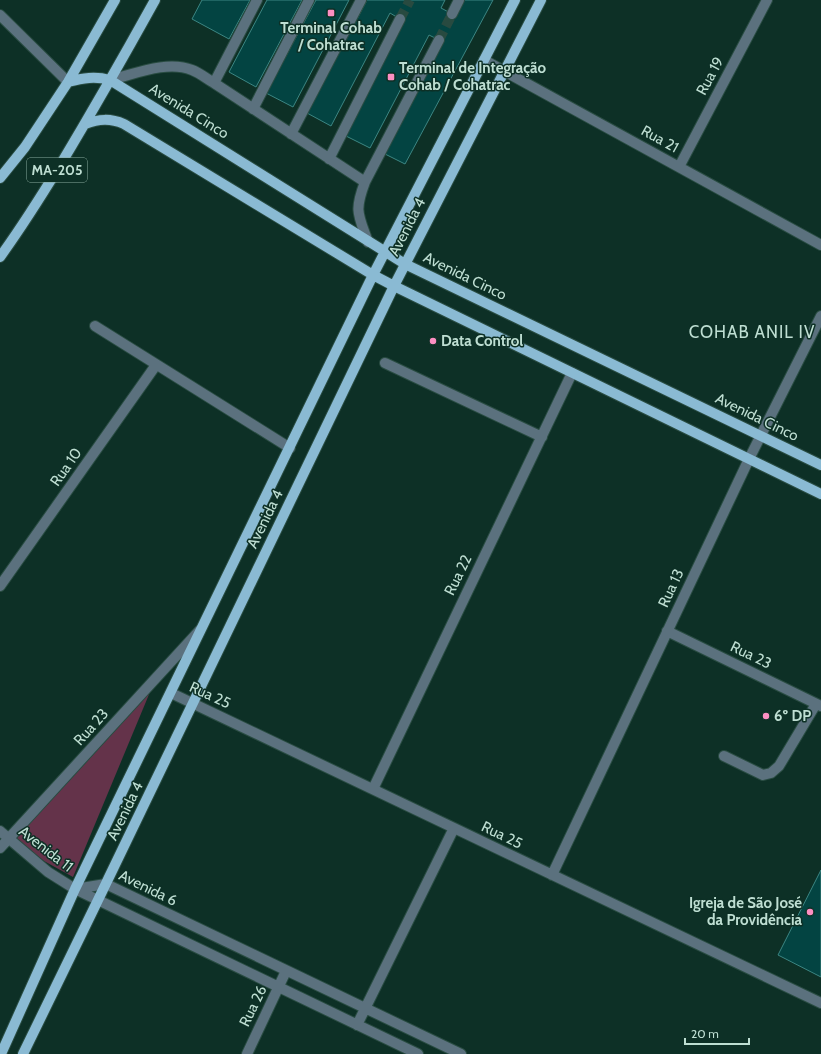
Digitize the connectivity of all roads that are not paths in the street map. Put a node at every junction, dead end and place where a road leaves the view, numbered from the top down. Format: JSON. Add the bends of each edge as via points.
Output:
{"nodes":[{"id":1,"x":115,"y":0,"type":"edge"},
{"id":2,"x":155,"y":0,"type":"edge"},
{"id":3,"x":258,"y":0,"type":"edge"},
{"id":4,"x":309,"y":0,"type":"edge"},
{"id":5,"x":361,"y":0,"type":"edge"},
{"id":6,"x":460,"y":0,"type":"edge"},
{"id":7,"x":515,"y":0,"type":"edge"},
{"id":8,"x":541,"y":0,"type":"edge"},
{"id":9,"x":767,"y":0,"type":"edge"},
{"id":10,"x":452,"y":14,"type":"tunnel mouth"},
{"id":11,"x":0,"y":15,"type":"edge"},
{"id":12,"x":400,"y":19,"type":"tunnel mouth"},
{"id":13,"x":439,"y":40,"type":"tunnel mouth"},
{"id":14,"x":484,"y":60,"type":"junction"},
{"id":15,"x":505,"y":71,"type":"junction"},
{"id":16,"x":110,"y":80,"type":"junction"},
{"id":17,"x":68,"y":82,"type":"junction"},
{"id":18,"x":214,"y":83,"type":"junction"},
{"id":19,"x":253,"y":109,"type":"junction"},
{"id":20,"x":85,"y":124,"type":"junction"},
{"id":21,"x":291,"y":134,"type":"junction"},
{"id":22,"x":329,"y":159,"type":"junction"},
{"id":23,"x":679,"y":167,"type":"junction"},
{"id":24,"x":0,"y":178,"type":"edge"},
{"id":25,"x":364,"y":182,"type":"junction"},
{"id":26,"x":368,"y":242,"type":"junction"},
{"id":27,"x":821,"y":245,"type":"edge"},
{"id":28,"x":385,"y":252,"type":"junction"},
{"id":29,"x":0,"y":257,"type":"edge"},
{"id":30,"x":406,"y":264,"type":"junction"},
{"id":31,"x":373,"y":276,"type":"junction"},
{"id":32,"x":394,"y":286,"type":"junction"},
{"id":33,"x":821,"y":316,"type":"edge"},
{"id":34,"x":95,"y":326,"type":"dead end"},
{"id":35,"x":385,"y":363,"type":"dead end"},
{"id":36,"x":156,"y":365,"type":"junction"},
{"id":37,"x":572,"y":373,"type":"junction"},
{"id":38,"x":761,"y":436,"type":"junction"},
{"id":39,"x":542,"y":437,"type":"junction"},
{"id":40,"x":290,"y":448,"type":"junction"},
{"id":41,"x":749,"y":459,"type":"junction"},
{"id":42,"x":821,"y":464,"type":"edge"},
{"id":43,"x":821,"y":494,"type":"edge"},
{"id":44,"x":0,"y":586,"type":"edge"},
{"id":45,"x":204,"y":625,"type":"junction"},
{"id":46,"x":667,"y":631,"type":"junction"},
{"id":47,"x":171,"y":693,"type":"junction"},
{"id":48,"x":193,"y":703,"type":"junction"},
{"id":49,"x":819,"y":705,"type":"edge"},
{"id":50,"x":724,"y":756,"type":"dead end"},
{"id":51,"x":372,"y":790,"type":"junction"},
{"id":52,"x":454,"y":828,"type":"junction"},
{"id":53,"x":0,"y":831,"type":"edge"},
{"id":54,"x":8,"y":839,"type":"junction"},
{"id":55,"x":0,"y":848,"type":"edge"},
{"id":56,"x":552,"y":875,"type":"junction"},
{"id":57,"x":106,"y":884,"type":"junction"},
{"id":58,"x":75,"y":889,"type":"junction"},
{"id":59,"x":98,"y":900,"type":"junction"},
{"id":60,"x":286,"y":971,"type":"junction"},
{"id":61,"x":279,"y":987,"type":"junction"},
{"id":62,"x":821,"y":1003,"type":"edge"},
{"id":63,"x":365,"y":1008,"type":"junction"},
{"id":64,"x":357,"y":1025,"type":"junction"},
{"id":65,"x":455,"y":1053,"type":"edge"},
{"id":66,"x":1,"y":1054,"type":"edge"},
{"id":67,"x":23,"y":1054,"type":"edge"},
{"id":68,"x":246,"y":1054,"type":"edge"},
{"id":69,"x":418,"y":1054,"type":"edge"}],
"edges":[{"from":1,"to":17,"type":"main road"},
{"from":2,"to":16,"type":"main road"},
{"from":3,"to":18,"type":"street"},
{"from":4,"to":19,"type":"street"},
{"from":5,"to":21,"type":"street"},
{"from":6,"to":10,"type":"street"},
{"from":7,"to":14,"type":"main road","name":"Avenida 4"},
{"from":8,"to":15,"type":"main road","name":"Avenida 4"},
{"from":9,"to":23,"type":"street","name":"Rua 19"},
{"from":11,"to":17,"type":"street"},
{"from":12,"to":22,"type":"street"},
{"from":13,"to":25,"type":"street"},
{"from":14,"to":15,"type":"street","name":"Rua 21"},
{"from":14,"to":28,"type":"main road","name":"Avenida 4"},
{"from":15,"to":23,"type":"street","name":"Rua 21"},
{"from":15,"to":30,"type":"main road","name":"Avenida 4"},
{"from":16,"to":17,"type":"main road","name":"Avenida Cinco","via":[[90,77]]},
{"from":16,"to":18,"type":"street","via":[[158,68],[173,67],[192,70]]},
{"from":16,"to":20,"type":"main road","number":"MA-205"},
{"from":16,"to":26,"type":"main road","name":"Avenida Cinco"},
{"from":17,"to":24,"type":"main road","via":[[25,147]]},
{"from":18,"to":19,"type":"street"},
{"from":19,"to":21,"type":"street"},
{"from":20,"to":29,"type":"main road","number":"MA-205","via":[[22,227]]},
{"from":20,"to":31,"type":"main road","via":[[102,119],[124,124]]},
{"from":21,"to":22,"type":"street"},
{"from":22,"to":25,"type":"street"},
{"from":23,"to":27,"type":"street","name":"Rua 21"},
{"from":25,"to":26,"type":"street","via":[[358,199],[358,212]]},
{"from":26,"to":28,"type":"main road","name":"Avenida Cinco"},
{"from":28,"to":30,"type":"main road","name":"Avenida Cinco"},
{"from":28,"to":31,"type":"main road","name":"Avenida 4"},
{"from":30,"to":32,"type":"main road","name":"Avenida 4"},
{"from":30,"to":38,"type":"main road","name":"Avenida Cinco"},
{"from":31,"to":32,"type":"main road"},
{"from":31,"to":40,"type":"main road","name":"Avenida 4"},
{"from":32,"to":37,"type":"main road"},
{"from":32,"to":48,"type":"main road","name":"Avenida 4"},
{"from":33,"to":38,"type":"street","name":"Rua 13"},
{"from":34,"to":36,"type":"street"},
{"from":35,"to":39,"type":"street"},
{"from":36,"to":40,"type":"street"},
{"from":36,"to":44,"type":"street","name":"Rua 10"},
{"from":37,"to":39,"type":"street","name":"Rua 22"},
{"from":37,"to":41,"type":"main road"},
{"from":38,"to":41,"type":"street","name":"Rua 13"},
{"from":38,"to":42,"type":"main road","name":"Avenida Cinco"},
{"from":39,"to":51,"type":"street","name":"Rua 22"},
{"from":40,"to":45,"type":"main road","name":"Avenida 4"},
{"from":41,"to":43,"type":"main road"},
{"from":41,"to":46,"type":"street","name":"Rua 13"},
{"from":45,"to":47,"type":"main road","name":"Avenida 4"},
{"from":45,"to":54,"type":"street","name":"Rua 23"},
{"from":46,"to":49,"type":"street","name":"Rua 23"},
{"from":46,"to":56,"type":"street","name":"Rua 13"},
{"from":47,"to":48,"type":"street","name":"Rua 25"},
{"from":47,"to":58,"type":"main road","name":"Avenida 4"},
{"from":48,"to":51,"type":"street","name":"Rua 25"},
{"from":48,"to":57,"type":"main road","name":"Avenida 4"},
{"from":49,"to":50,"type":"street","via":[[779,766],[771,773],[763,775]]},
{"from":51,"to":52,"type":"street","name":"Rua 25"},
{"from":52,"to":56,"type":"street","name":"Rua 25"},
{"from":52,"to":63,"type":"street"},
{"from":53,"to":54,"type":"street","name":"Avenida 11"},
{"from":54,"to":55,"type":"street","name":"Rua 23"},
{"from":54,"to":58,"type":"street","name":"Avenida 11","via":[[48,872]]},
{"from":56,"to":62,"type":"street","name":"Rua 25"},
{"from":57,"to":58,"type":"street","name":"Avenida 6"},
{"from":57,"to":59,"type":"main road","name":"Avenida 4"},
{"from":57,"to":60,"type":"street","name":"Avenida 6"},
{"from":58,"to":59,"type":"street"},
{"from":58,"to":66,"type":"main road","name":"Avenida 4"},
{"from":59,"to":61,"type":"street"},
{"from":59,"to":67,"type":"main road","name":"Avenida 4"},
{"from":60,"to":61,"type":"street","name":"Rua 26"},
{"from":60,"to":63,"type":"street","name":"Avenida 6"},
{"from":61,"to":64,"type":"street"},
{"from":61,"to":68,"type":"street","name":"Rua 26"},
{"from":63,"to":64,"type":"street"},
{"from":63,"to":65,"type":"street","name":"Avenida 6"},
{"from":64,"to":69,"type":"street"}]}
